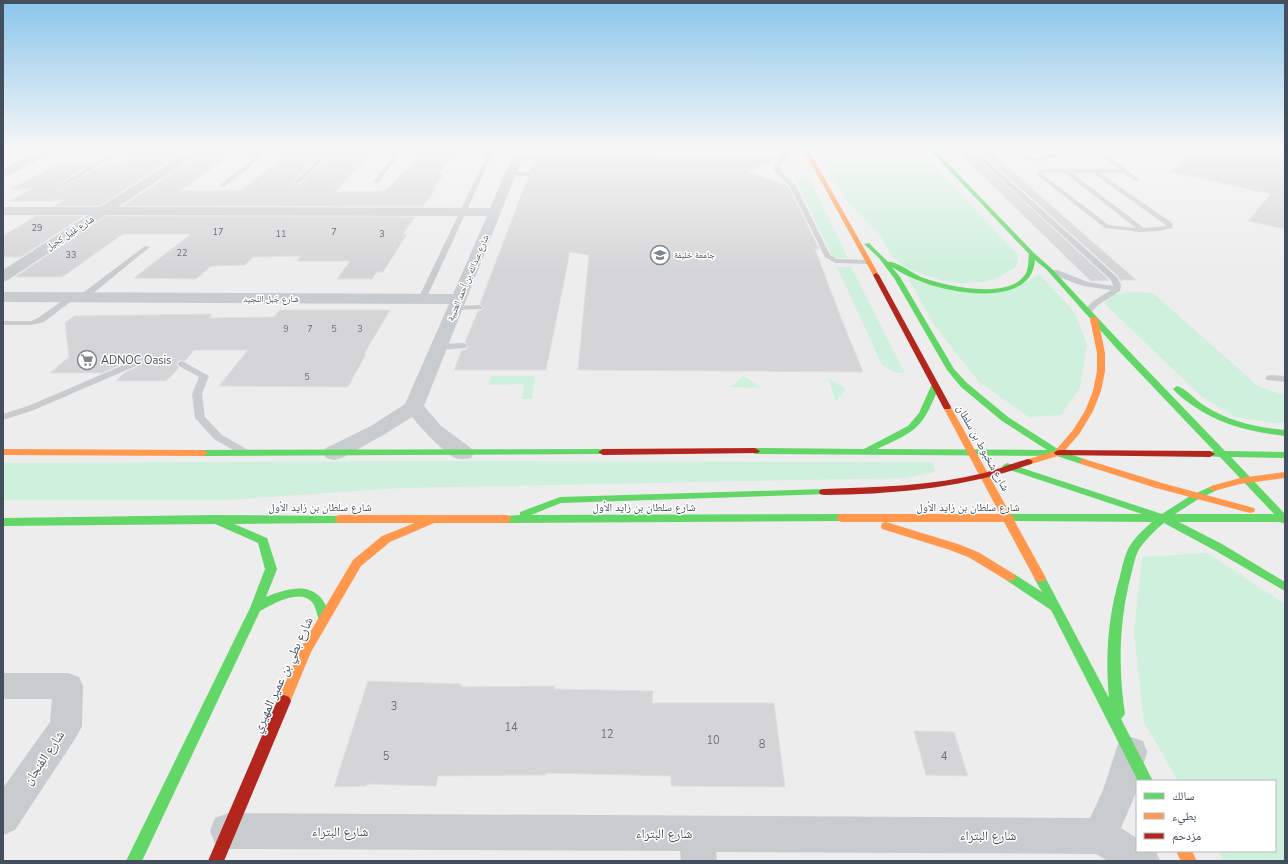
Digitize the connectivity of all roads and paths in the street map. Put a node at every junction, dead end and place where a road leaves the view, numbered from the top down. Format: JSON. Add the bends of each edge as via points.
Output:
{"nodes":[{"id":1,"x":137,"y":189,"type":"edge"},
{"id":2,"x":474,"y":189,"type":"edge"},
{"id":3,"x":505,"y":189,"type":"edge"},
{"id":4,"x":795,"y":189,"type":"edge"},
{"id":5,"x":828,"y":189,"type":"edge"},
{"id":6,"x":969,"y":189,"type":"edge"},
{"id":7,"x":1014,"y":189,"type":"edge"},
{"id":8,"x":1058,"y":189,"type":"edge"},
{"id":9,"x":1090,"y":189,"type":"edge"},
{"id":10,"x":1120,"y":189,"type":"edge"},
{"id":11,"x":840,"y":209,"type":"junction"},
{"id":12,"x":3,"y":211,"type":"edge"},
{"id":13,"x":104,"y":211,"type":"junction"},
{"id":14,"x":463,"y":212,"type":"junction"},
{"id":15,"x":495,"y":212,"type":"junction"},
{"id":16,"x":857,"y":221,"type":"dead end"},
{"id":17,"x":1142,"y":229,"type":"junction"},
{"id":18,"x":853,"y":235,"type":"junction"},
{"id":19,"x":869,"y":236,"type":"dead end"},
{"id":20,"x":147,"y":247,"type":"dead end"},
{"id":21,"x":1032,"y":254,"type":"junction"},
{"id":22,"x":868,"y":262,"type":"junction"},
{"id":23,"x":1049,"y":269,"type":"junction"},
{"id":24,"x":3,"y":277,"type":"edge"},
{"id":25,"x":1117,"y":289,"type":"junction"},
{"id":26,"x":3,"y":297,"type":"edge"},
{"id":27,"x":78,"y":297,"type":"junction"},
{"id":28,"x":422,"y":299,"type":"junction"},
{"id":29,"x":457,"y":303,"type":"junction"},
{"id":30,"x":479,"y":307,"type":"dead end"},
{"id":31,"x":1091,"y":315,"type":"junction"},
{"id":32,"x":3,"y":324,"type":"edge"},
{"id":33,"x":463,"y":346,"type":"dead end"},
{"id":34,"x":439,"y":347,"type":"junction"},
{"id":35,"x":1121,"y":348,"type":"junction"},
{"id":36,"x":133,"y":364,"type":"dead end"},
{"id":37,"x":182,"y":364,"type":"dead end"},
{"id":38,"x":1157,"y":372,"type":"dead end"},
{"id":39,"x":1270,"y":378,"type":"dead end"},
{"id":40,"x":1285,"y":379,"type":"edge"},
{"id":41,"x":1168,"y":381,"type":"dead end"},
{"id":42,"x":935,"y":386,"type":"junction"},
{"id":43,"x":414,"y":407,"type":"junction"},
{"id":44,"x":3,"y":417,"type":"edge"},
{"id":45,"x":1285,"y":434,"type":"edge"},
{"id":46,"x":3,"y":452,"type":"edge"},
{"id":47,"x":862,"y":452,"type":"junction"},
{"id":48,"x":971,"y":452,"type":"junction"},
{"id":49,"x":246,"y":453,"type":"junction"},
{"id":50,"x":334,"y":453,"type":"junction"},
{"id":51,"x":463,"y":453,"type":"junction"},
{"id":52,"x":1058,"y":453,"type":"junction"},
{"id":53,"x":1223,"y":454,"type":"junction"},
{"id":54,"x":1285,"y":455,"type":"edge"},
{"id":55,"x":1010,"y":467,"type":"junction"},
{"id":56,"x":1285,"y":475,"type":"edge"},
{"id":57,"x":984,"y":476,"type":"junction"},
{"id":58,"x":1246,"y":478,"type":"junction"},
{"id":59,"x":1196,"y":497,"type":"junction"},
{"id":60,"x":1164,"y":518,"type":"junction"},
{"id":61,"x":214,"y":519,"type":"junction"},
{"id":62,"x":433,"y":519,"type":"junction"},
{"id":63,"x":510,"y":519,"type":"junction"},
{"id":64,"x":859,"y":519,"type":"junction"},
{"id":65,"x":1007,"y":519,"type":"junction"},
{"id":66,"x":1284,"y":519,"type":"edge"},
{"id":67,"x":3,"y":522,"type":"edge"},
{"id":68,"x":1285,"y":587,"type":"edge"},
{"id":69,"x":256,"y":608,"type":"junction"},
{"id":70,"x":1056,"y":608,"type":"junction"},
{"id":71,"x":324,"y":618,"type":"junction"},
{"id":72,"x":3,"y":686,"type":"edge"},
{"id":73,"x":1126,"y":741,"type":"junction"},
{"id":74,"x":1146,"y":780,"type":"edge"},
{"id":75,"x":3,"y":818,"type":"edge"},
{"id":76,"x":1100,"y":836,"type":"junction"},
{"id":77,"x":222,"y":846,"type":"edge"},
{"id":78,"x":698,"y":848,"type":"edge"},
{"id":79,"x":1184,"y":852,"type":"edge"},
{"id":80,"x":134,"y":861,"type":"edge"},
{"id":81,"x":1142,"y":861,"type":"edge"},
{"id":82,"x":1189,"y":861,"type":"edge"}],
"edges":[{"from":1,"to":13,"type":"street","name":"شارع غَلِيل كِحِيل"},
{"from":2,"to":14,"type":"lane"},
{"from":3,"to":15,"type":"street","name":"شارع عبدالله بن أحمد العتيبة"},
{"from":4,"to":22,"type":"lane","via":[[826,256],[835,261]]},
{"from":5,"to":11,"type":"main road","name":"شارع شخبوط بن سلطان"},
{"from":6,"to":21,"type":"main road"},
{"from":7,"to":25,"type":"lane","via":[[1114,279]]},
{"from":8,"to":17,"type":"lane","via":[[1103,225],[1115,229]]},
{"from":9,"to":17,"type":"lane"},
{"from":10,"to":17,"type":"lane","via":[[1172,226]]},
{"from":11,"to":16,"type":"main road"},
{"from":11,"to":18,"type":"main road","name":"شارع شخبوط بن سلطان"},
{"from":12,"to":13,"type":"street"},
{"from":13,"to":14,"type":"street"},
{"from":13,"to":24,"type":"street","name":"شارع غَلِيل كِحِيل"},
{"from":14,"to":15,"type":"street"},
{"from":14,"to":28,"type":"lane"},
{"from":15,"to":29,"type":"street","name":"شارع عبدالله بن أحمد العتيبة"},
{"from":18,"to":22,"type":"main road","name":"شارع شخبوط بن سلطان"},
{"from":18,"to":52,"type":"main road","via":[[881,257],[897,277],[951,370],[964,385],[1005,419]]},
{"from":19,"to":21,"type":"main road","via":[[898,270],[928,283],[961,290],[993,290],[1020,282],[1028,275]]},
{"from":20,"to":27,"type":"lane"},
{"from":21,"to":23,"type":"main road"},
{"from":22,"to":42,"type":"main road","name":"شارع شخبوط بن سلطان"},
{"from":23,"to":25,"type":"lane","via":[[1072,280]]},
{"from":23,"to":31,"type":"main road"},
{"from":25,"to":31,"type":"lane","via":[[1099,301]]},
{"from":26,"to":27,"type":"street","name":"شارع جَبل النِّجيد"},
{"from":27,"to":28,"type":"street","name":"شارع جَبل النِّجيد"},
{"from":27,"to":32,"type":"lane","via":[[41,320]]},
{"from":28,"to":29,"type":"street","name":"شارع جَبل النِّجيد"},
{"from":29,"to":30,"type":"lane"},
{"from":29,"to":34,"type":"street","name":"شارع عبدالله بن أحمد العتيبة"},
{"from":31,"to":35,"type":"main road"},
{"from":31,"to":52,"type":"main road","via":[[1101,353],[1097,391],[1077,431]]},
{"from":33,"to":34,"type":"lane"},
{"from":34,"to":43,"type":"street","name":"شارع عبدالله بن أحمد العتيبة"},
{"from":35,"to":38,"type":"main road"},
{"from":35,"to":53,"type":"main road"},
{"from":36,"to":44,"type":"lane","via":[[31,408]]},
{"from":37,"to":49,"type":"lane","via":[[204,376],[197,394],[200,418],[218,437]]},
{"from":39,"to":40,"type":"lane"},
{"from":41,"to":45,"type":"main road","via":[[1214,416],[1249,428]]},
{"from":42,"to":47,"type":"main road","via":[[919,422],[907,431]]},
{"from":42,"to":48,"type":"main road","name":"شارع شخبوط بن سلطان"},
{"from":43,"to":50,"type":"street"},
{"from":43,"to":51,"type":"street","via":[[434,430]]},
{"from":46,"to":49,"type":"main road"},
{"from":47,"to":48,"type":"main road"},
{"from":47,"to":51,"type":"main road"},
{"from":48,"to":52,"type":"main road"},
{"from":48,"to":55,"type":"main road"},
{"from":48,"to":57,"type":"main road","name":"شارع شخبوط بن سلطان"},
{"from":49,"to":50,"type":"main road"},
{"from":50,"to":51,"type":"main road"},
{"from":52,"to":53,"type":"main road"},
{"from":52,"to":55,"type":"main road"},
{"from":52,"to":59,"type":"main road"},
{"from":53,"to":54,"type":"main road"},
{"from":53,"to":58,"type":"main road"},
{"from":55,"to":57,"type":"main road"},
{"from":55,"to":60,"type":"main road"},
{"from":56,"to":58,"type":"main road"},
{"from":57,"to":63,"type":"main road","via":[[938,484],[868,491],[560,500]]},
{"from":57,"to":65,"type":"main road","name":"شارع شخبوط بن سلطان"},
{"from":58,"to":59,"type":"main road","via":[[1211,489]]},
{"from":58,"to":66,"type":"main road"},
{"from":59,"to":60,"type":"main road"},
{"from":59,"to":66,"type":"main road"},
{"from":60,"to":65,"type":"main road","name":"شارع سلطان بن زايد الأول"},
{"from":60,"to":66,"type":"main road","name":"شارع سلطان بن زايد الأول"},
{"from":60,"to":68,"type":"main road"},
{"from":60,"to":73,"type":"main road","via":[[1135,546],[1116,606],[1112,642],[1113,684]]},
{"from":61,"to":62,"type":"main road","name":"شارع سلطان بن زايد الأول"},
{"from":61,"to":67,"type":"main road","name":"شارع سلطان بن زايد الأول"},
{"from":61,"to":69,"type":"main road","via":[[263,541],[271,569]]},
{"from":62,"to":63,"type":"main road","name":"شارع سلطان بن زايد الأول"},
{"from":62,"to":71,"type":"main road","name":"شارع بطي بن عمير المهيري","via":[[386,539],[357,563]]},
{"from":63,"to":64,"type":"main road","name":"شارع سلطان بن زايد الأول"},
{"from":64,"to":65,"type":"main road","name":"شارع سلطان بن زايد الأول"},
{"from":64,"to":70,"type":"main road","via":[[947,544],[974,555]]},
{"from":65,"to":70,"type":"main road","name":"شارع شخبوط بن سلطان"},
{"from":69,"to":71,"type":"main road","via":[[268,600],[297,593],[318,600],[323,608]]},
{"from":69,"to":80,"type":"main road"},
{"from":70,"to":73,"type":"main road","name":"شارع شخبوط بن سلطان"},
{"from":71,"to":77,"type":"main road","name":"شارع بطي بن عمير المهيري","via":[[306,650]]},
{"from":72,"to":75,"type":"street","name":"شارع الفِنجان","via":[[68,686],[66,726]]},
{"from":73,"to":74,"type":"main road","name":"شارع شخبوط بن سلطان"},
{"from":73,"to":76,"type":"street","via":[[1119,793]]},
{"from":76,"to":78,"type":"street","name":"شارع البتراء"},
{"from":76,"to":81,"type":"street"},
{"from":77,"to":78,"type":"street","name":"شارع البتراء"},
{"from":79,"to":82,"type":"main road"}]}
